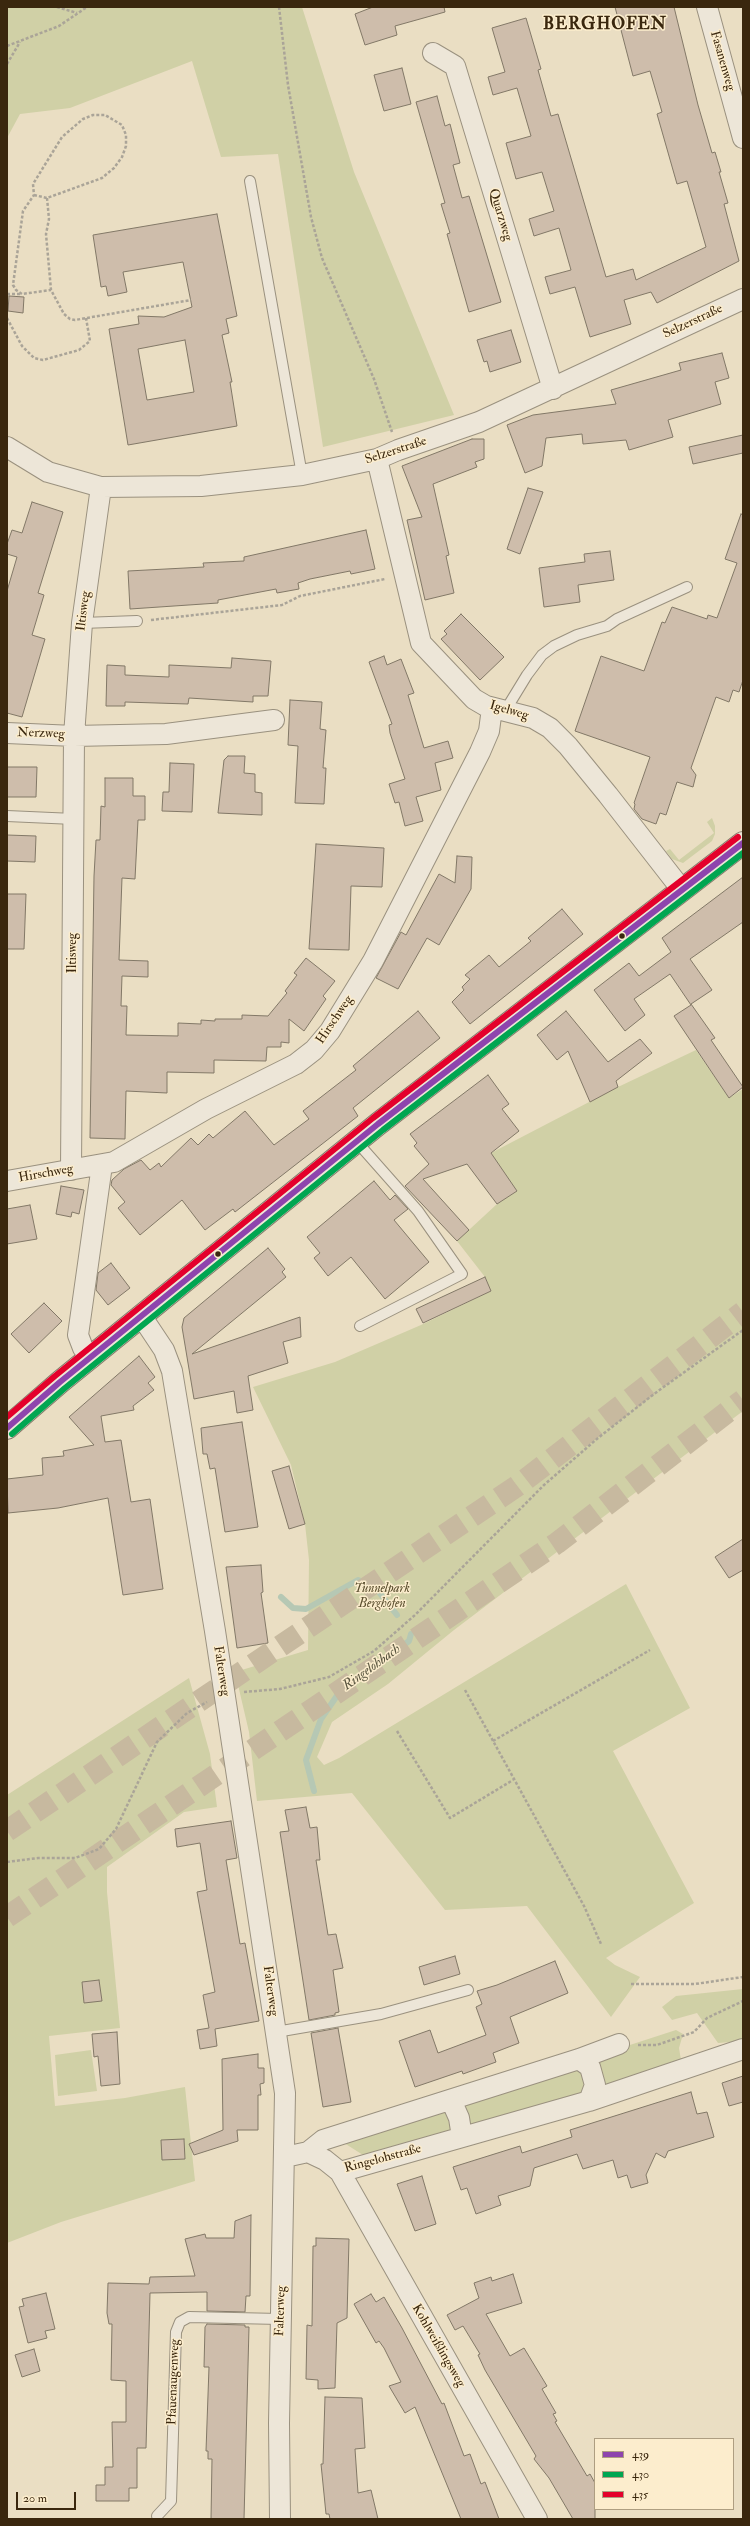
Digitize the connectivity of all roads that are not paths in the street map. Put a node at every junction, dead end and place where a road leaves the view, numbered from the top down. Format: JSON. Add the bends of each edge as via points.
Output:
{"nodes":[{"id":1,"x":706,"y":7,"type":"edge"},
{"id":2,"x":433,"y":53,"type":"dead end"},
{"id":3,"x":743,"y":138,"type":"edge"},
{"id":4,"x":250,"y":181,"type":"dead end"},
{"id":5,"x":743,"y":299,"type":"edge"},
{"id":6,"x":553,"y":389,"type":"junction"},
{"id":7,"x":7,"y":447,"type":"edge"},
{"id":8,"x":377,"y":459,"type":"junction"},
{"id":9,"x":302,"y":475,"type":"junction"},
{"id":10,"x":101,"y":488,"type":"junction"},
{"id":11,"x":687,"y":587,"type":"dead end"},
{"id":12,"x":137,"y":621,"type":"road end"},
{"id":13,"x":82,"y":623,"type":"junction"},
{"id":14,"x":499,"y":710,"type":"junction"},
{"id":15,"x":274,"y":720,"type":"dead end"},
{"id":16,"x":7,"y":733,"type":"edge"},
{"id":17,"x":74,"y":736,"type":"junction"},
{"id":18,"x":7,"y":816,"type":"edge"},
{"id":19,"x":74,"y":819,"type":"junction"},
{"id":20,"x":743,"y":843,"type":"edge"},
{"id":21,"x":682,"y":890,"type":"junction"},
{"id":22,"x":357,"y":1142,"type":"junction"},
{"id":23,"x":102,"y":1165,"type":"junction"},
{"id":24,"x":71,"y":1170,"type":"junction"},
{"id":25,"x":7,"y":1181,"type":"edge"},
{"id":26,"x":142,"y":1317,"type":"junction"},
{"id":27,"x":360,"y":1326,"type":"dead end"},
{"id":28,"x":91,"y":1358,"type":"junction"},
{"id":29,"x":7,"y":1428,"type":"edge"},
{"id":30,"x":468,"y":1990,"type":"dead end"},
{"id":31,"x":276,"y":2032,"type":"junction"},
{"id":32,"x":619,"y":2044,"type":"road end"},
{"id":33,"x":743,"y":2049,"type":"edge"},
{"id":34,"x":579,"y":2059,"type":"junction"},
{"id":35,"x":451,"y":2100,"type":"junction"},
{"id":36,"x":589,"y":2101,"type":"junction"},
{"id":37,"x":462,"y":2137,"type":"junction"},
{"id":38,"x":308,"y":2152,"type":"junction"},
{"id":39,"x":285,"y":2157,"type":"junction"},
{"id":40,"x":340,"y":2172,"type":"junction"},
{"id":41,"x":280,"y":2319,"type":"junction"},
{"id":42,"x":157,"y":2516,"type":"dead end"},
{"id":43,"x":280,"y":2519,"type":"edge"},
{"id":44,"x":537,"y":2519,"type":"edge"}],
"edges":[{"from":1,"to":3,"type":"street","name":"Fasanenweg"},
{"from":2,"to":6,"type":"street","name":"Quarzweg","via":[[455,66]]},
{"from":4,"to":9,"type":"lane"},
{"from":5,"to":6,"type":"street","name":"Selzerstraße"},
{"from":6,"to":8,"type":"street","name":"Selzerstraße","via":[[479,422]]},
{"from":7,"to":10,"type":"street","name":"Selzerstraße","via":[[48,472]]},
{"from":8,"to":9,"type":"street","name":"Selzerstraße"},
{"from":8,"to":14,"type":"street","name":"Igelweg","via":[[421,643],[474,699]]},
{"from":9,"to":10,"type":"street","name":"Selzerstraße","via":[[201,486]]},
{"from":10,"to":13,"type":"street","name":"Iltisweg"},
{"from":11,"to":14,"type":"lane","via":[[607,626],[577,635],[554,646],[542,655]]},
{"from":12,"to":13,"type":"lane"},
{"from":13,"to":17,"type":"street","name":"Iltisweg"},
{"from":14,"to":21,"type":"street","name":"Igelweg","via":[[533,718],[550,728],[568,746]]},
{"from":14,"to":23,"type":"street","name":"Hirschweg","via":[[480,752],[372,961],[330,1031],[314,1050],[296,1064],[206,1109],[114,1162]]},
{"from":15,"to":17,"type":"street","via":[[166,734]]},
{"from":16,"to":17,"type":"street","name":"Nerzweg"},
{"from":17,"to":19,"type":"street","name":"Iltisweg"},
{"from":18,"to":19,"type":"lane"},
{"from":19,"to":24,"type":"street","name":"Iltisweg"},
{"from":20,"to":21,"type":"street"},
{"from":21,"to":22,"type":"street"},
{"from":22,"to":26,"type":"street"},
{"from":22,"to":27,"type":"lane","via":[[418,1211],[462,1274]]},
{"from":23,"to":24,"type":"street","name":"Hirschweg"},
{"from":23,"to":28,"type":"street","via":[[78,1335],[83,1348]]},
{"from":24,"to":25,"type":"street","name":"Hirschweg"},
{"from":26,"to":28,"type":"street"},
{"from":26,"to":31,"type":"street","name":"Falterweg","via":[[164,1350],[172,1371],[225,1693]]},
{"from":28,"to":29,"type":"street"},
{"from":30,"to":31,"type":"lane","name":"Falterweg","via":[[381,2014]]},
{"from":31,"to":39,"type":"street","name":"Falterweg","via":[[285,2093]]},
{"from":32,"to":34,"type":"street"},
{"from":33,"to":36,"type":"street","name":"Ringelohstraße"},
{"from":34,"to":35,"type":"street"},
{"from":34,"to":36,"type":"street","via":[[590,2067],[595,2085]]},
{"from":35,"to":37,"type":"street","via":[[459,2118]]},
{"from":35,"to":38,"type":"street","via":[[323,2140]]},
{"from":36,"to":37,"type":"street","name":"Ringelohstraße"},
{"from":37,"to":40,"type":"street","name":"Ringelohstraße"},
{"from":38,"to":39,"type":"street"},
{"from":38,"to":40,"type":"street","name":"Ringelohstraße","via":[[325,2160]]},
{"from":39,"to":41,"type":"street","name":"Falterweg"},
{"from":40,"to":44,"type":"street","name":"Kohlweißlingsweg"},
{"from":41,"to":42,"type":"lane","name":"Pfauenaugenweg","via":[[189,2317],[180,2322],[176,2332],[171,2501]]},
{"from":41,"to":43,"type":"street","name":"Falterweg"}]}
